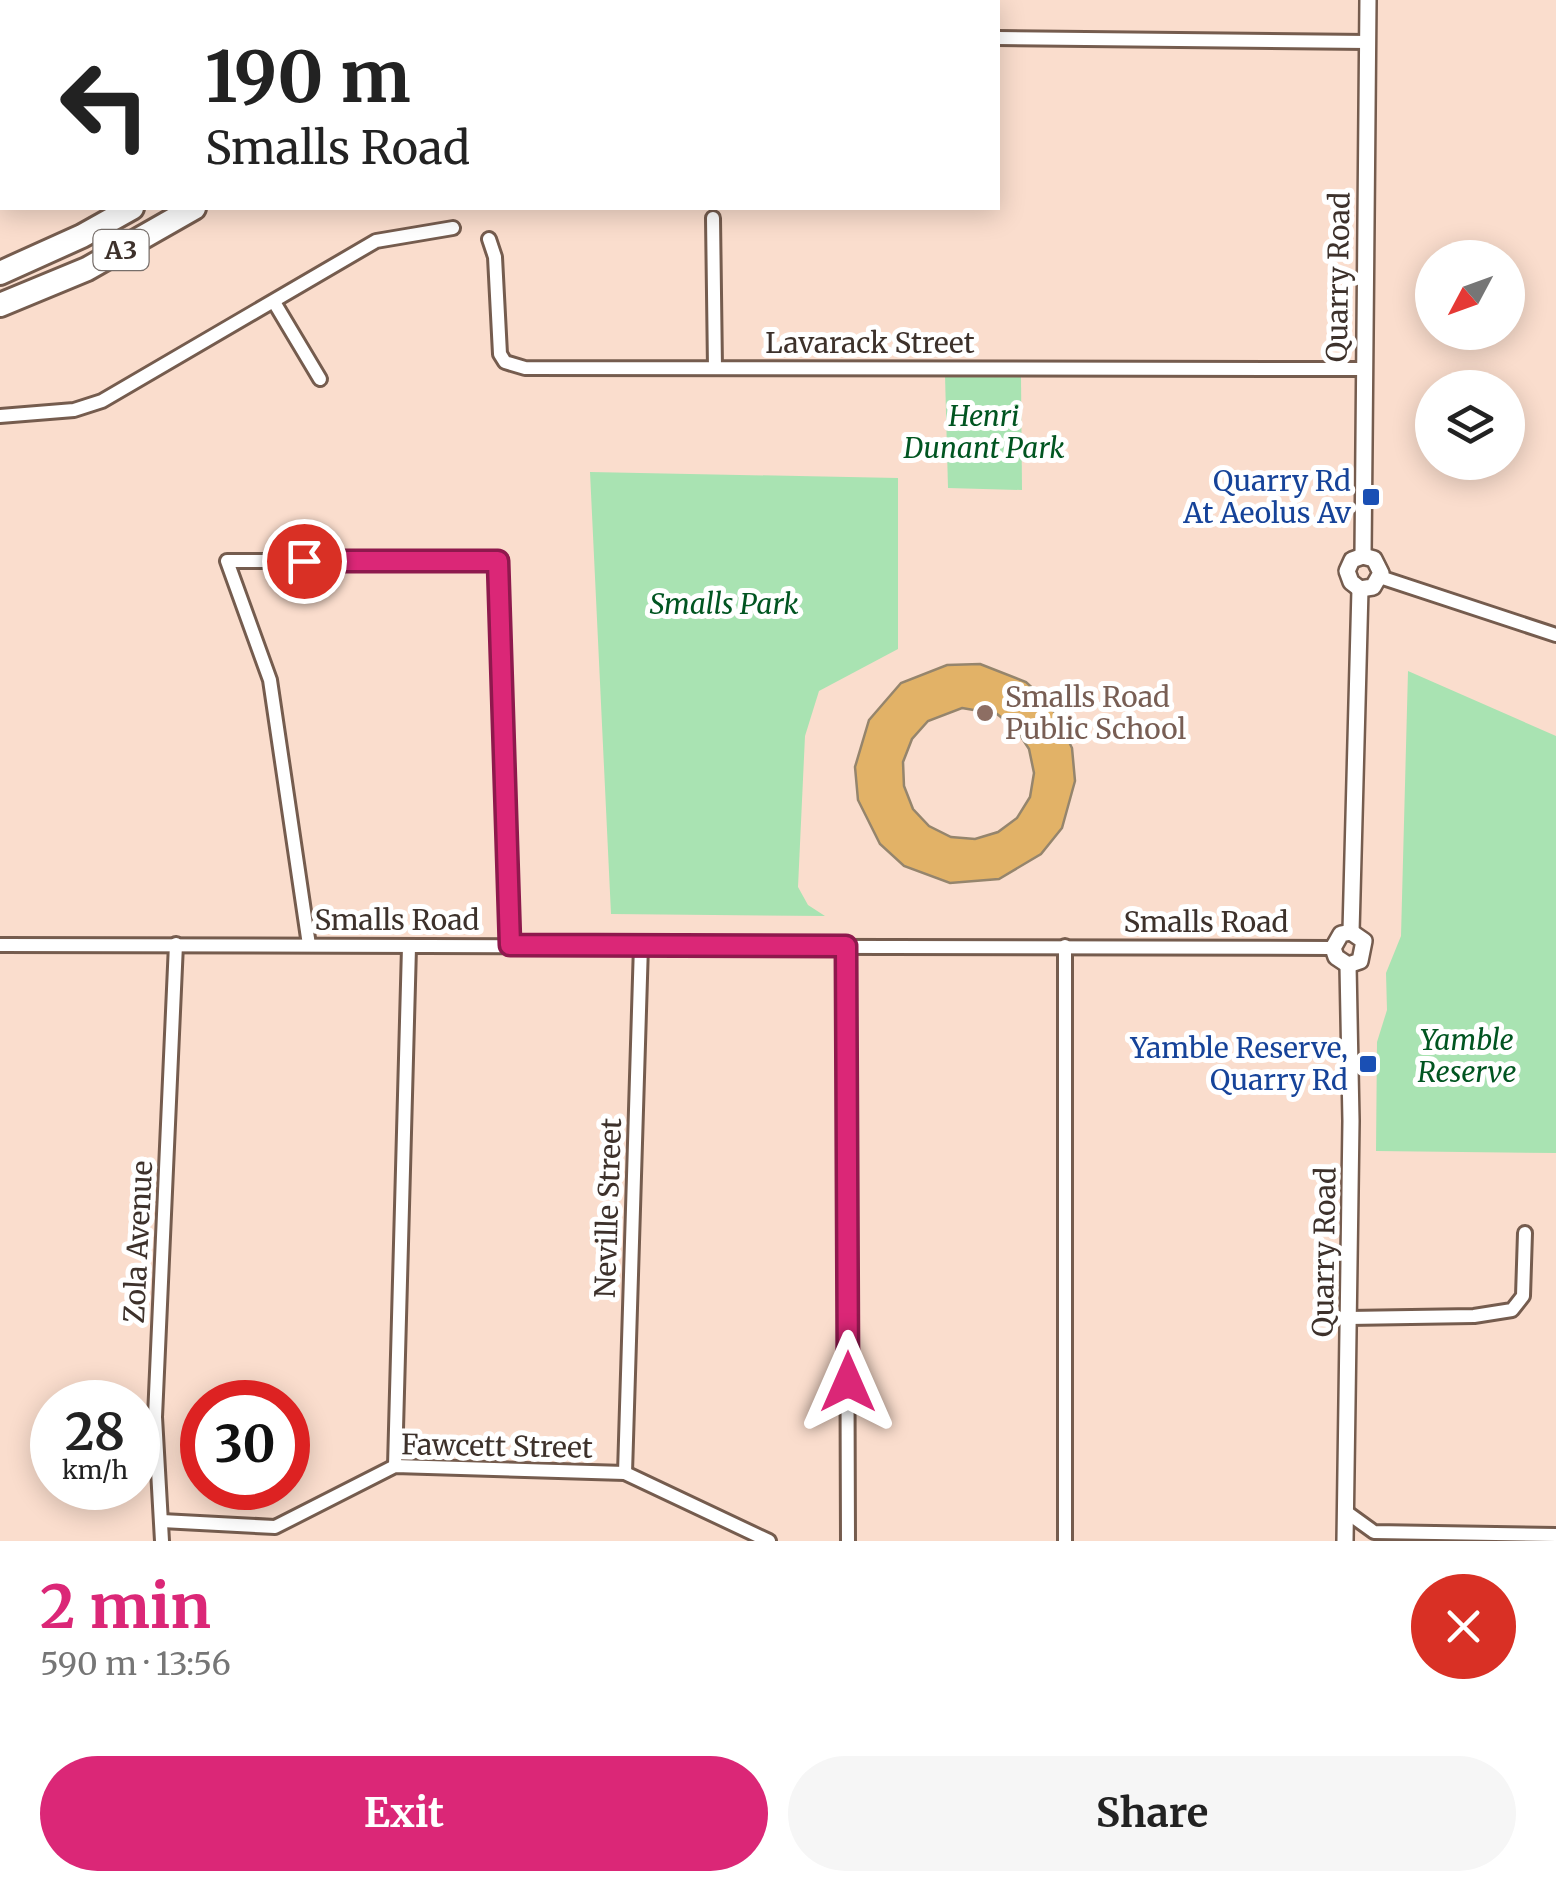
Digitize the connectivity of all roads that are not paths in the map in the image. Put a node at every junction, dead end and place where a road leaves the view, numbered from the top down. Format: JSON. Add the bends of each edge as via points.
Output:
{"nodes":[{"id":1,"x":1368,"y":0,"type":"edge"},
{"id":2,"x":1000,"y":38,"type":"edge"},
{"id":3,"x":1368,"y":42,"type":"junction"},
{"id":4,"x":128,"y":210,"type":"edge"},
{"id":5,"x":190,"y":210,"type":"edge"},
{"id":6,"x":713,"y":218,"type":"dead end"},
{"id":7,"x":453,"y":228,"type":"dead end"},
{"id":8,"x":489,"y":240,"type":"dead end"},
{"id":9,"x":0,"y":273,"type":"edge"},
{"id":10,"x":274,"y":302,"type":"junction"},
{"id":11,"x":0,"y":305,"type":"edge"},
{"id":12,"x":715,"y":368,"type":"junction"},
{"id":13,"x":1361,"y":369,"type":"junction"},
{"id":14,"x":320,"y":378,"type":"dead end"},
{"id":15,"x":0,"y":416,"type":"edge"},
{"id":16,"x":1363,"y":556,"type":"junction"},
{"id":17,"x":1380,"y":577,"type":"junction"},
{"id":18,"x":1360,"y":589,"type":"junction"},
{"id":19,"x":1556,"y":635,"type":"edge"},
{"id":20,"x":1351,"y":932,"type":"junction"},
{"id":21,"x":176,"y":944,"type":"junction"},
{"id":22,"x":0,"y":945,"type":"edge"},
{"id":23,"x":310,"y":945,"type":"junction"},
{"id":24,"x":510,"y":945,"type":"junction"},
{"id":25,"x":641,"y":945,"type":"junction"},
{"id":26,"x":410,"y":946,"type":"junction"},
{"id":27,"x":846,"y":946,"type":"junction"},
{"id":28,"x":1065,"y":946,"type":"junction"},
{"id":29,"x":1333,"y":948,"type":"junction"},
{"id":30,"x":1348,"y":964,"type":"junction"},
{"id":31,"x":1525,"y":1234,"type":"dead end"},
{"id":32,"x":1348,"y":1318,"type":"junction"},
{"id":33,"x":395,"y":1466,"type":"junction"},
{"id":34,"x":625,"y":1473,"type":"junction"},
{"id":35,"x":1345,"y":1510,"type":"junction"},
{"id":36,"x":162,"y":1521,"type":"junction"},
{"id":37,"x":1556,"y":1535,"type":"edge"},
{"id":38,"x":162,"y":1541,"type":"edge"},
{"id":39,"x":769,"y":1541,"type":"edge"},
{"id":40,"x":848,"y":1541,"type":"edge"},
{"id":41,"x":1065,"y":1541,"type":"edge"},
{"id":42,"x":1345,"y":1541,"type":"edge"}],
"edges":[{"from":1,"to":3,"type":"street","name":"Quarry Road"},
{"from":2,"to":3,"type":"street"},
{"from":3,"to":13,"type":"street","name":"Quarry Road"},
{"from":4,"to":9,"type":"highway","number":"A3"},
{"from":5,"to":11,"type":"highway","number":"A3","via":[[87,268]]},
{"from":6,"to":12,"type":"street"},
{"from":7,"to":10,"type":"street","via":[[376,241]]},
{"from":8,"to":12,"type":"street","name":"Lavarack Street","via":[[505,362],[525,368]]},
{"from":10,"to":14,"type":"street"},
{"from":10,"to":15,"type":"street","via":[[102,401]]},
{"from":12,"to":13,"type":"street","name":"Lavarack Street"},
{"from":13,"to":16,"type":"street","name":"Quarry Road"},
{"from":16,"to":17,"type":"street","via":[[1377,562]]},
{"from":16,"to":18,"type":"street","via":[[1348,571]]},
{"from":17,"to":18,"type":"street"},
{"from":17,"to":19,"type":"street"},
{"from":18,"to":20,"type":"street"},
{"from":20,"to":29,"type":"street","via":[[1341,934]]},
{"from":20,"to":30,"type":"street","via":[[1366,952]]},
{"from":21,"to":22,"type":"street","name":"Smalls Road"},
{"from":21,"to":23,"type":"street","name":"Smalls Road"},
{"from":21,"to":36,"type":"street","name":"Zola Avenue","via":[[155,1417]]},
{"from":23,"to":24,"type":"street","via":[[270,680],[226,561],[498,561]]},
{"from":23,"to":26,"type":"street","name":"Smalls Road"},
{"from":24,"to":25,"type":"street","name":"Smalls Road"},
{"from":24,"to":26,"type":"street","name":"Smalls Road"},
{"from":25,"to":27,"type":"street","name":"Smalls Road"},
{"from":25,"to":34,"type":"street","name":"Neville Street"},
{"from":26,"to":33,"type":"street"},
{"from":27,"to":28,"type":"street","name":"Smalls Road"},
{"from":27,"to":40,"type":"street"},
{"from":28,"to":29,"type":"street","name":"Smalls Road"},
{"from":28,"to":41,"type":"street"},
{"from":29,"to":30,"type":"street"},
{"from":30,"to":32,"type":"street","name":"Quarry Road"},
{"from":31,"to":32,"type":"street","via":[[1523,1296],[1512,1310]]},
{"from":32,"to":35,"type":"street","name":"Quarry Road"},
{"from":33,"to":34,"type":"street","name":"Fawcett Street"},
{"from":33,"to":36,"type":"street","name":"Fawcett Street","via":[[274,1527]]},
{"from":34,"to":39,"type":"street","name":"Fawcett Street"},
{"from":35,"to":37,"type":"street","via":[[1374,1532]]},
{"from":35,"to":42,"type":"street","name":"Quarry Road"},
{"from":36,"to":38,"type":"street","name":"Zola Avenue"}]}
